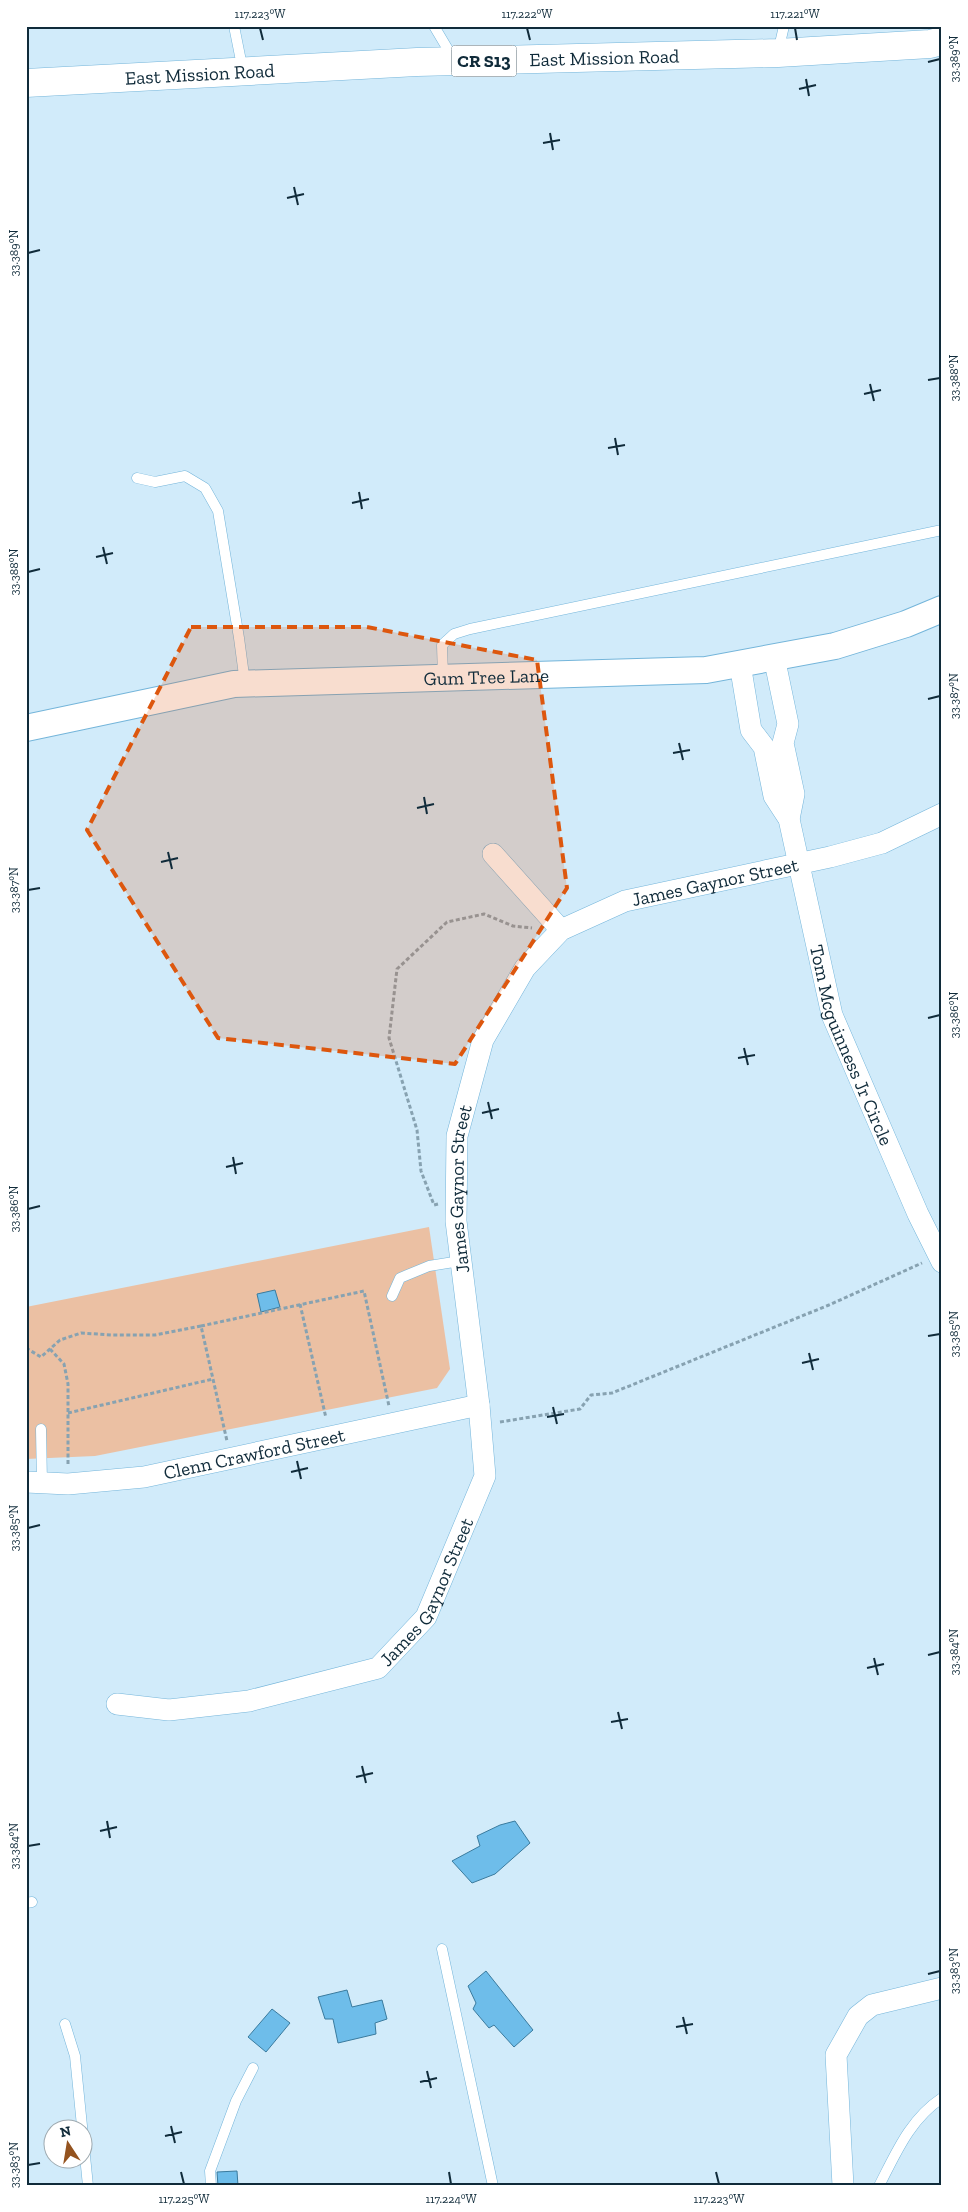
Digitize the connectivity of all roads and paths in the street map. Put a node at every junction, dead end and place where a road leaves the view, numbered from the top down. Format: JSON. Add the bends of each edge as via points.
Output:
{"nodes":[{"id":1,"x":234,"y":26,"type":"edge"},
{"id":2,"x":434,"y":26,"type":"edge"},
{"id":3,"x":784,"y":26,"type":"edge"},
{"id":4,"x":942,"y":41,"type":"edge"},
{"id":5,"x":778,"y":53,"type":"junction"},
{"id":6,"x":455,"y":61,"type":"junction"},
{"id":7,"x":243,"y":72,"type":"junction"},
{"id":8,"x":26,"y":83,"type":"edge"},
{"id":9,"x":137,"y":478,"type":"dead end"},
{"id":10,"x":942,"y":530,"type":"edge"},
{"id":11,"x":942,"y":609,"type":"edge"},
{"id":12,"x":774,"y":657,"type":"junction"},
{"id":13,"x":740,"y":664,"type":"junction"},
{"id":14,"x":443,"y":678,"type":"junction"},
{"id":15,"x":245,"y":684,"type":"junction"},
{"id":16,"x":26,"y":728,"type":"edge"},
{"id":17,"x":773,"y":745,"type":"junction"},
{"id":18,"x":942,"y":814,"type":"edge"},
{"id":19,"x":493,"y":854,"type":"dead end"},
{"id":20,"x":800,"y":865,"type":"junction"},
{"id":21,"x":561,"y":930,"type":"junction"},
{"id":22,"x":456,"y":1202,"type":"junction"},
{"id":23,"x":940,"y":1259,"type":"edge"},
{"id":24,"x":460,"y":1261,"type":"junction"},
{"id":25,"x":392,"y":1296,"type":"dead end"},
{"id":26,"x":300,"y":1304,"type":"junction"},
{"id":27,"x":201,"y":1326,"type":"junction"},
{"id":28,"x":26,"y":1348,"type":"edge"},
{"id":29,"x":50,"y":1349,"type":"junction"},
{"id":30,"x":213,"y":1379,"type":"junction"},
{"id":31,"x":68,"y":1413,"type":"junction"},
{"id":32,"x":480,"y":1415,"type":"junction"},
{"id":33,"x":393,"y":1424,"type":"junction"},
{"id":34,"x":41,"y":1429,"type":"dead end"},
{"id":35,"x":330,"y":1437,"type":"junction"},
{"id":36,"x":231,"y":1458,"type":"junction"},
{"id":37,"x":34,"y":1483,"type":"edge"},
{"id":38,"x":68,"y":1484,"type":"junction"},
{"id":39,"x":117,"y":1704,"type":"dead end"},
{"id":40,"x":442,"y":1950,"type":"dead end"},
{"id":41,"x":942,"y":1988,"type":"edge"},
{"id":42,"x":65,"y":2024,"type":"dead end"},
{"id":43,"x":253,"y":2068,"type":"dead end"},
{"id":44,"x":942,"y":2098,"type":"edge"},
{"id":45,"x":88,"y":2186,"type":"edge"},
{"id":46,"x":211,"y":2186,"type":"edge"},
{"id":47,"x":493,"y":2186,"type":"edge"},
{"id":48,"x":843,"y":2186,"type":"edge"},
{"id":49,"x":879,"y":2186,"type":"edge"}],
"edges":[{"from":1,"to":7,"type":"lane"},
{"from":2,"to":6,"type":"lane"},
{"from":3,"to":5,"type":"lane"},
{"from":4,"to":5,"type":"main road","name":"East Mission Road","number":"CR S13"},
{"from":5,"to":6,"type":"main road","name":"East Mission Road","number":"CR S13"},
{"from":6,"to":7,"type":"main road","name":"East Mission Road","number":"CR S13"},
{"from":7,"to":8,"type":"main road","name":"East Mission Road","number":"CR S13"},
{"from":9,"to":15,"type":"lane","via":[[155,482],[185,476],[205,488],[218,511]]},
{"from":10,"to":14,"type":"lane","via":[[470,629],[454,634],[442,645]]},
{"from":11,"to":12,"type":"street","name":"Gum Tree Lane","via":[[835,646]]},
{"from":12,"to":13,"type":"street","name":"Gum Tree Lane"},
{"from":12,"to":17,"type":"street","name":"Tom Mcguinness Jr Circle","via":[[788,724]]},
{"from":13,"to":14,"type":"street","name":"Gum Tree Lane","via":[[706,670]]},
{"from":13,"to":17,"type":"street","name":"Tom Mcguinness Jr Circle","via":[[751,730]]},
{"from":14,"to":15,"type":"street","name":"Gum Tree Lane"},
{"from":15,"to":16,"type":"street","name":"Gum Tree Lane"},
{"from":17,"to":20,"type":"street","name":"Tom Mcguinness Jr Circle","via":[[794,794],[789,819]]},
{"from":18,"to":20,"type":"street","name":"James Gaynor Street","via":[[882,843]]},
{"from":19,"to":21,"type":"street"},
{"from":20,"to":21,"type":"street","name":"James Gaynor Street","via":[[625,900]]},
{"from":20,"to":23,"type":"street","name":"Tom Mcguinness Jr Circle","via":[[832,1015]]},
{"from":21,"to":22,"type":"street","name":"James Gaynor Street","via":[[525,968],[483,1040],[457,1136]]},
{"from":21,"to":22,"type":"path","via":[[513,926],[484,914],[447,922],[397,969],[389,1038],[417,1130],[421,1171],[434,1204]]},
{"from":22,"to":24,"type":"street","name":"James Gaynor Street"},
{"from":23,"to":32,"type":"path","via":[[612,1393],[591,1395],[580,1409]]},
{"from":24,"to":25,"type":"lane","via":[[429,1266],[400,1278]]},
{"from":24,"to":32,"type":"street","name":"James Gaynor Street"},
{"from":26,"to":27,"type":"path"},
{"from":26,"to":33,"type":"path","via":[[364,1291]]},
{"from":26,"to":35,"type":"path"},
{"from":27,"to":29,"type":"path","via":[[154,1335],[81,1333],[60,1340]]},
{"from":27,"to":30,"type":"path"},
{"from":28,"to":29,"type":"path","via":[[41,1357]]},
{"from":29,"to":31,"type":"path","via":[[64,1364]]},
{"from":30,"to":31,"type":"path"},
{"from":30,"to":36,"type":"path"},
{"from":31,"to":38,"type":"path"},
{"from":32,"to":33,"type":"street","name":"Clenn Crawford Street"},
{"from":32,"to":39,"type":"street","name":"James Gaynor Street","via":[[485,1476],[426,1617],[378,1668],[249,1701],[168,1710]]},
{"from":33,"to":35,"type":"street","name":"Clenn Crawford Street"},
{"from":34,"to":37,"type":"lane"},
{"from":35,"to":36,"type":"street","name":"Clenn Crawford Street"},
{"from":36,"to":38,"type":"street","name":"Clenn Crawford Street","via":[[144,1476]]},
{"from":37,"to":38,"type":"street","name":"Clenn Crawford Street"},
{"from":40,"to":47,"type":"lane"},
{"from":41,"to":48,"type":"street","via":[[872,2005],[858,2016],[836,2055]]},
{"from":42,"to":45,"type":"lane","via":[[75,2056]]},
{"from":43,"to":46,"type":"lane","via":[[236,2101],[210,2171]]},
{"from":44,"to":49,"type":"lane","via":[[917,2119]]}]}
